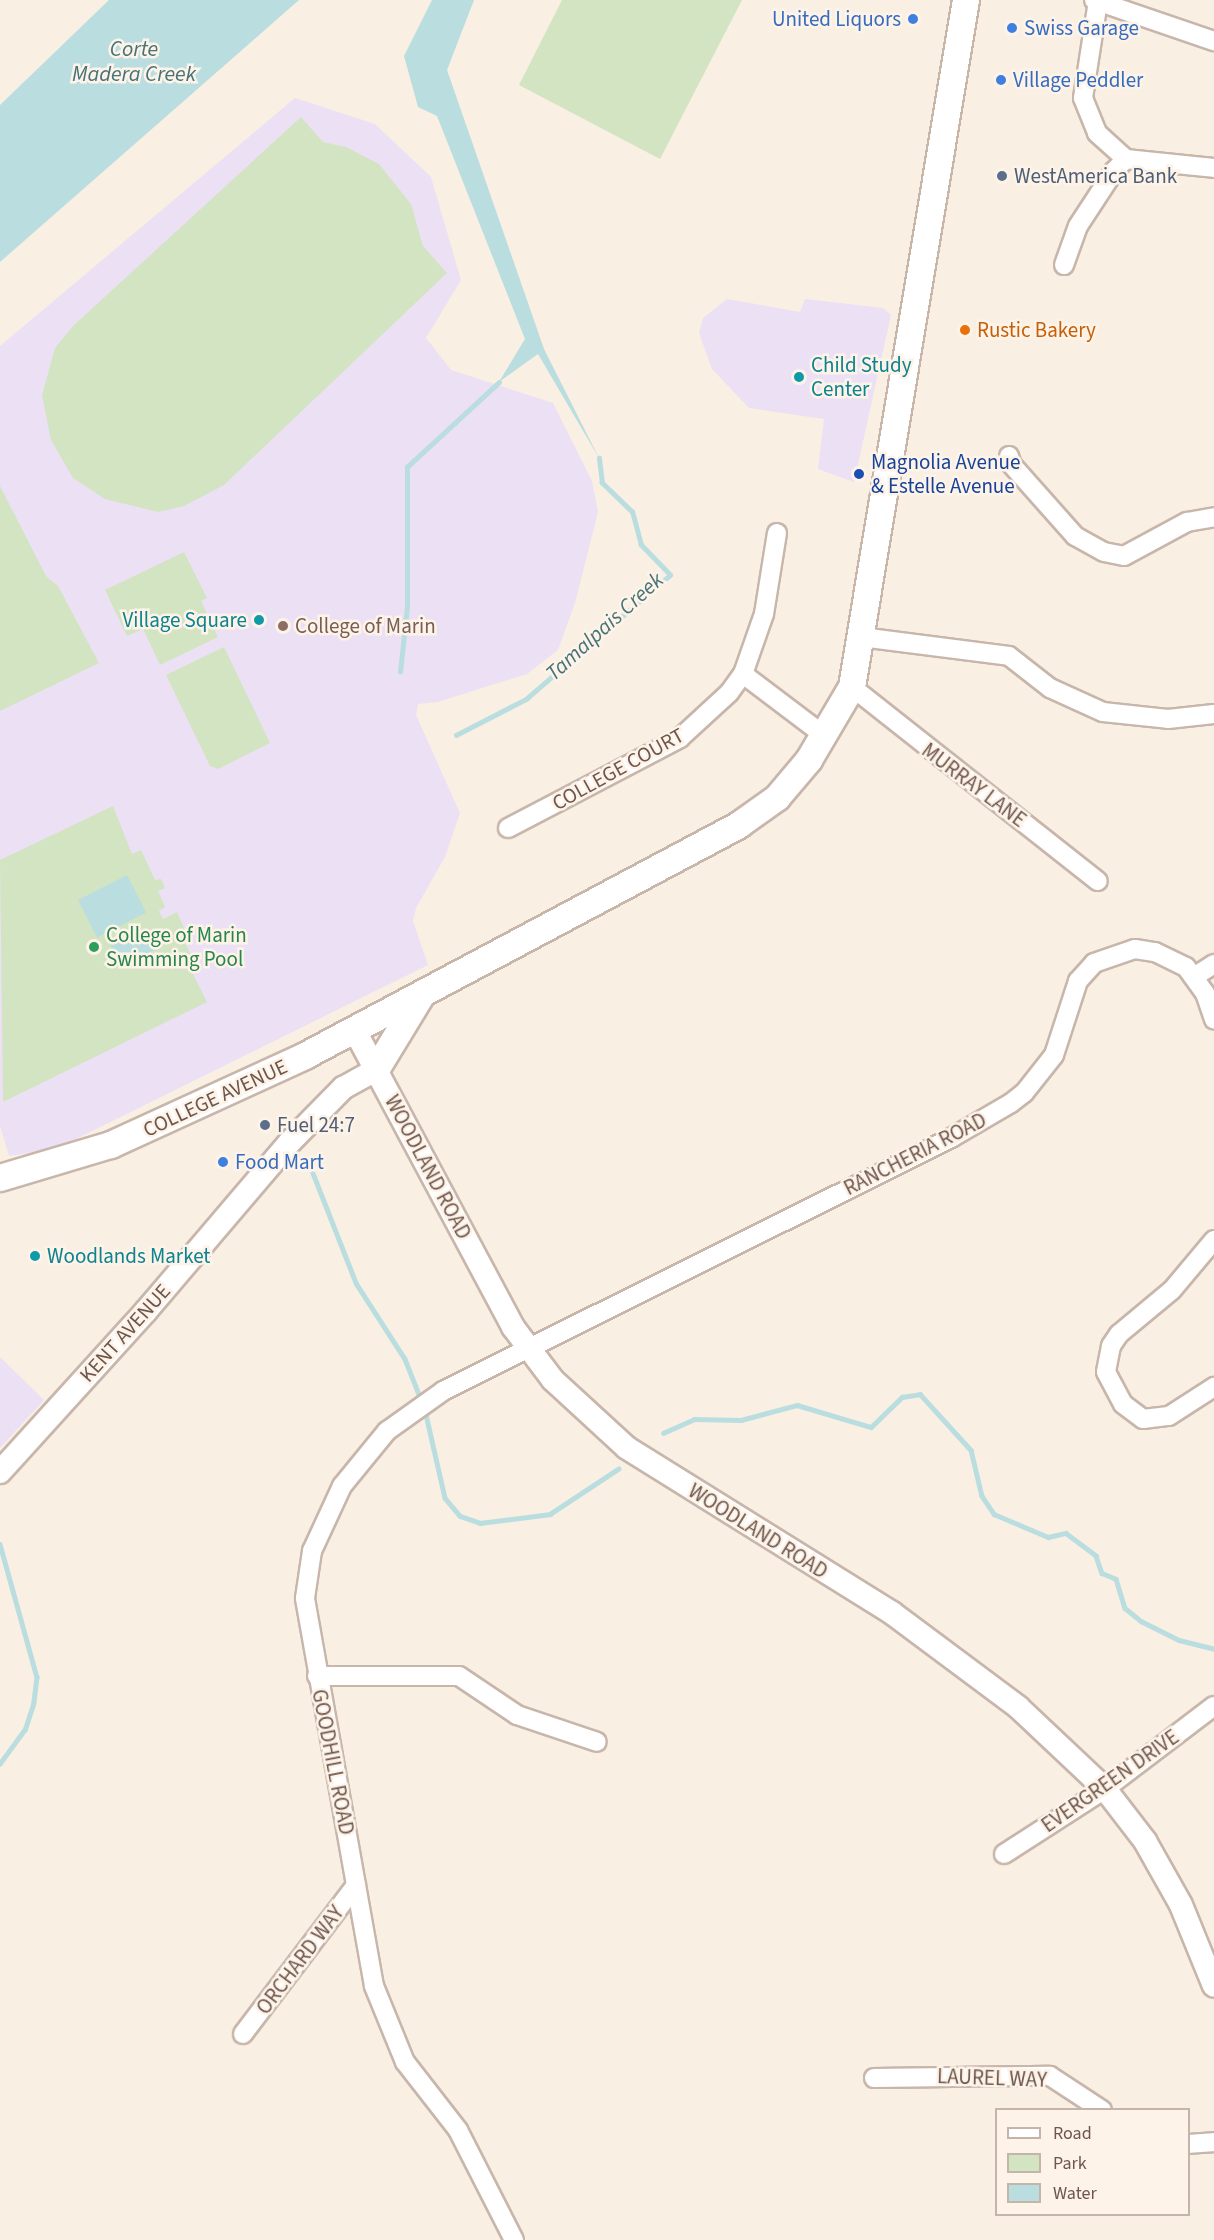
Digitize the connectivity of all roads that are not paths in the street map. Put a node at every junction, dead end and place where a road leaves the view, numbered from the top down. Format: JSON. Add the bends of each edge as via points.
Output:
{"nodes":[{"id":1,"x":966,"y":0,"type":"edge"},
{"id":2,"x":1096,"y":0,"type":"edge"},
{"id":3,"x":1214,"y":41,"type":"edge"},
{"id":4,"x":1126,"y":159,"type":"junction"},
{"id":5,"x":1214,"y":168,"type":"edge"},
{"id":6,"x":1064,"y":265,"type":"dead end"},
{"id":7,"x":1009,"y":456,"type":"dead end"},
{"id":8,"x":1214,"y":517,"type":"edge"},
{"id":9,"x":777,"y":533,"type":"dead end"},
{"id":10,"x":861,"y":637,"type":"junction"},
{"id":11,"x":743,"y":674,"type":"junction"},
{"id":12,"x":852,"y":687,"type":"junction"},
{"id":13,"x":1214,"y":714,"type":"edge"},
{"id":14,"x":825,"y":736,"type":"junction"},
{"id":15,"x":508,"y":828,"type":"dead end"},
{"id":16,"x":1098,"y":881,"type":"dead end"},
{"id":17,"x":1214,"y":964,"type":"edge"},
{"id":18,"x":1194,"y":977,"type":"junction"},
{"id":19,"x":421,"y":995,"type":"junction"},
{"id":20,"x":1214,"y":1019,"type":"edge"},
{"id":21,"x":354,"y":1029,"type":"junction"},
{"id":22,"x":376,"y":1070,"type":"junction"},
{"id":23,"x":0,"y":1178,"type":"edge"},
{"id":24,"x":1214,"y":1240,"type":"edge"},
{"id":25,"x":526,"y":1347,"type":"junction"},
{"id":26,"x":1214,"y":1387,"type":"edge"},
{"id":27,"x":0,"y":1472,"type":"edge"},
{"id":28,"x":317,"y":1676,"type":"junction"},
{"id":29,"x":1214,"y":1706,"type":"edge"},
{"id":30,"x":597,"y":1742,"type":"dead end"},
{"id":31,"x":1105,"y":1789,"type":"junction"},
{"id":32,"x":1004,"y":1854,"type":"dead end"},
{"id":33,"x":356,"y":1886,"type":"junction"},
{"id":34,"x":1214,"y":1986,"type":"edge"},
{"id":35,"x":243,"y":2034,"type":"dead end"},
{"id":36,"x":874,"y":2078,"type":"dead end"},
{"id":37,"x":1100,"y":2108,"type":"edge"},
{"id":38,"x":1214,"y":2142,"type":"edge"},
{"id":39,"x":1190,"y":2144,"type":"edge"},
{"id":40,"x":514,"y":2240,"type":"edge"}],
"edges":[{"from":1,"to":10,"type":"main road","name":"COLLEGE AVENUE"},
{"from":2,"to":3,"type":"street"},
{"from":2,"to":4,"type":"street","via":[[1083,98],[1097,133]]},
{"from":4,"to":5,"type":"street"},
{"from":4,"to":6,"type":"street","via":[[1078,226]]},
{"from":7,"to":8,"type":"street","via":[[1076,536],[1104,552],[1124,556],[1187,522]]},
{"from":9,"to":11,"type":"street","name":"COLLEGE COURT","via":[[764,614]]},
{"from":10,"to":12,"type":"main road","name":"COLLEGE AVENUE"},
{"from":10,"to":13,"type":"street","via":[[1009,656],[1050,688],[1103,712],[1168,719]]},
{"from":11,"to":14,"type":"street"},
{"from":11,"to":15,"type":"street","name":"COLLEGE COURT","via":[[707,717],[680,738]]},
{"from":12,"to":14,"type":"main road","name":"COLLEGE AVENUE"},
{"from":12,"to":16,"type":"street","name":"MURRAY LANE"},
{"from":14,"to":19,"type":"main road","name":"COLLEGE AVENUE","via":[[777,798],[739,825]]},
{"from":17,"to":18,"type":"street"},
{"from":18,"to":20,"type":"street","name":"RANCHERIA ROAD"},
{"from":18,"to":25,"type":"street","name":"RANCHERIA ROAD","via":[[1185,967],[1155,952],[1135,950],[1094,963],[1078,981],[1054,1055],[1011,1104],[951,1138]]},
{"from":19,"to":21,"type":"main road","name":"COLLEGE AVENUE"},
{"from":19,"to":22,"type":"main road"},
{"from":21,"to":22,"type":"street","name":"WOODLAND ROAD"},
{"from":21,"to":23,"type":"main road","name":"COLLEGE AVENUE","via":[[292,1062],[111,1145]]},
{"from":22,"to":25,"type":"street","name":"WOODLAND ROAD"},
{"from":22,"to":27,"type":"street","name":"KENT AVENUE","via":[[343,1088],[290,1142],[146,1311]]},
{"from":24,"to":26,"type":"street","via":[[1172,1290],[1119,1334],[1111,1346],[1106,1372],[1123,1404],[1143,1419],[1168,1416]]},
{"from":25,"to":28,"type":"street","name":"GOODHILL ROAD","via":[[416,1408],[370,1447],[342,1486],[320,1529],[306,1574],[305,1598]]},
{"from":25,"to":31,"type":"street","name":"WOODLAND ROAD","via":[[573,1402],[627,1448],[915,1629],[1018,1707]]},
{"from":28,"to":30,"type":"street","via":[[459,1676],[517,1715]]},
{"from":28,"to":33,"type":"street","name":"GOODHILL ROAD"},
{"from":29,"to":31,"type":"street","name":"EVERGREEN DRIVE"},
{"from":31,"to":32,"type":"street","name":"EVERGREEN DRIVE"},
{"from":31,"to":34,"type":"street","name":"WOODLAND ROAD","via":[[1145,1841],[1181,1905]]},
{"from":33,"to":35,"type":"street","name":"ORCHARD WAY"},
{"from":33,"to":40,"type":"street","name":"GOODHILL ROAD","via":[[383,2015],[413,2073],[470,2149]]},
{"from":36,"to":37,"type":"street","name":"LAUREL WAY","via":[[1050,2076]]},
{"from":38,"to":39,"type":"street"}]}
